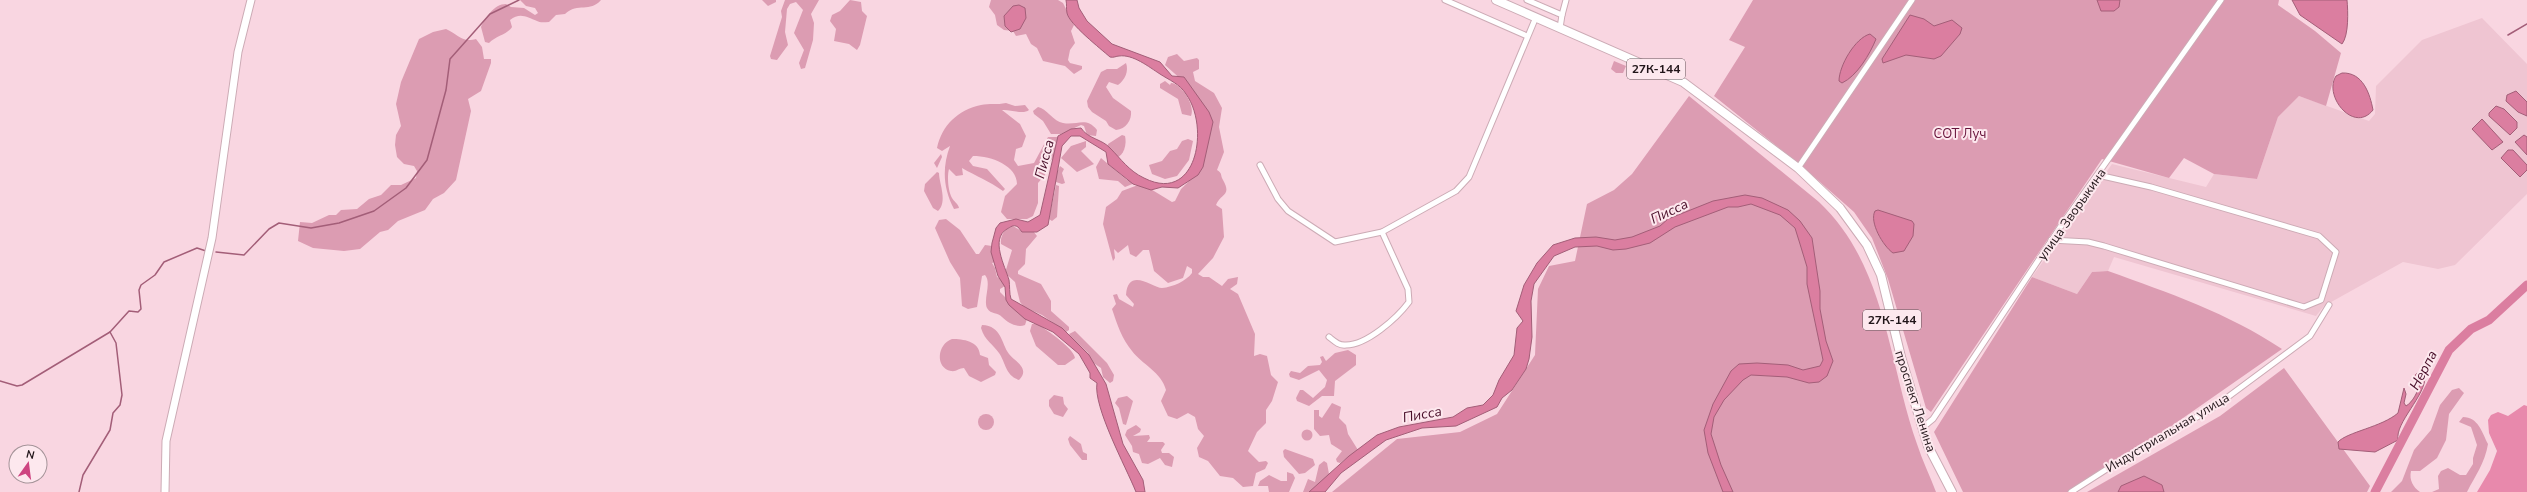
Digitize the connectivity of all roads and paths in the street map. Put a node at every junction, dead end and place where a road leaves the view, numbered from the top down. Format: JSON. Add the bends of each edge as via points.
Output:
{"nodes":[{"id":1,"x":251,"y":0,"type":"edge"},
{"id":2,"x":1445,"y":0,"type":"edge"},
{"id":3,"x":1496,"y":0,"type":"edge"},
{"id":4,"x":1528,"y":0,"type":"edge"},
{"id":5,"x":1566,"y":0,"type":"edge"},
{"id":6,"x":1912,"y":0,"type":"edge"},
{"id":7,"x":2221,"y":0,"type":"edge"},
{"id":8,"x":1562,"y":15,"type":"junction"},
{"id":9,"x":1536,"y":17,"type":"junction"},
{"id":10,"x":1560,"y":28,"type":"junction"},
{"id":11,"x":1527,"y":36,"type":"junction"},
{"id":12,"x":1260,"y":165,"type":"dead end"},
{"id":13,"x":1798,"y":168,"type":"junction"},
{"id":14,"x":2098,"y":175,"type":"junction"},
{"id":15,"x":1382,"y":232,"type":"junction"},
{"id":16,"x":2052,"y":240,"type":"junction"},
{"id":17,"x":2329,"y":305,"type":"dead end"},
{"id":18,"x":1329,"y":337,"type":"dead end"},
{"id":19,"x":1922,"y":428,"type":"junction"},
{"id":20,"x":165,"y":492,"type":"edge"},
{"id":21,"x":1952,"y":492,"type":"edge"},
{"id":22,"x":2071,"y":492,"type":"edge"}],
"edges":[{"from":1,"to":20,"type":"street","via":[[238,52],[212,238],[166,441]]},
{"from":2,"to":11,"type":"street"},
{"from":3,"to":9,"type":"main road","number":"27К-144"},
{"from":4,"to":8,"type":"street"},
{"from":5,"to":8,"type":"street"},
{"from":6,"to":13,"type":"street"},
{"from":7,"to":14,"type":"street","name":"улица Зворыкина"},
{"from":8,"to":10,"type":"street"},
{"from":9,"to":10,"type":"main road","number":"27К-144"},
{"from":9,"to":11,"type":"street"},
{"from":10,"to":13,"type":"main road","number":"27К-144","via":[[1683,82]]},
{"from":11,"to":15,"type":"street","via":[[1469,177],[1456,191]]},
{"from":12,"to":15,"type":"street","via":[[1278,199],[1288,211],[1335,242]]},
{"from":13,"to":19,"type":"main road","name":"проспект Ленина","number":"27К-144","via":[[1840,208],[1874,259]]},
{"from":14,"to":16,"type":"street","name":"улица Зворыкина"},
{"from":14,"to":16,"type":"street","via":[[2151,187],[2319,236],[2336,252],[2321,300],[2304,307],[2104,246],[2088,242]]},
{"from":15,"to":18,"type":"street","via":[[1408,289],[1409,302],[1400,315],[1356,343],[1345,346]]},
{"from":16,"to":19,"type":"street","name":"улица Зворыкина","via":[[1933,419]]},
{"from":17,"to":22,"type":"street","name":"Индустриальная улица","via":[[2310,336],[2213,408],[2121,460]]},
{"from":19,"to":21,"type":"main road","name":"проспект Ленина","number":"27К-144","via":[[1928,446]]}]}
